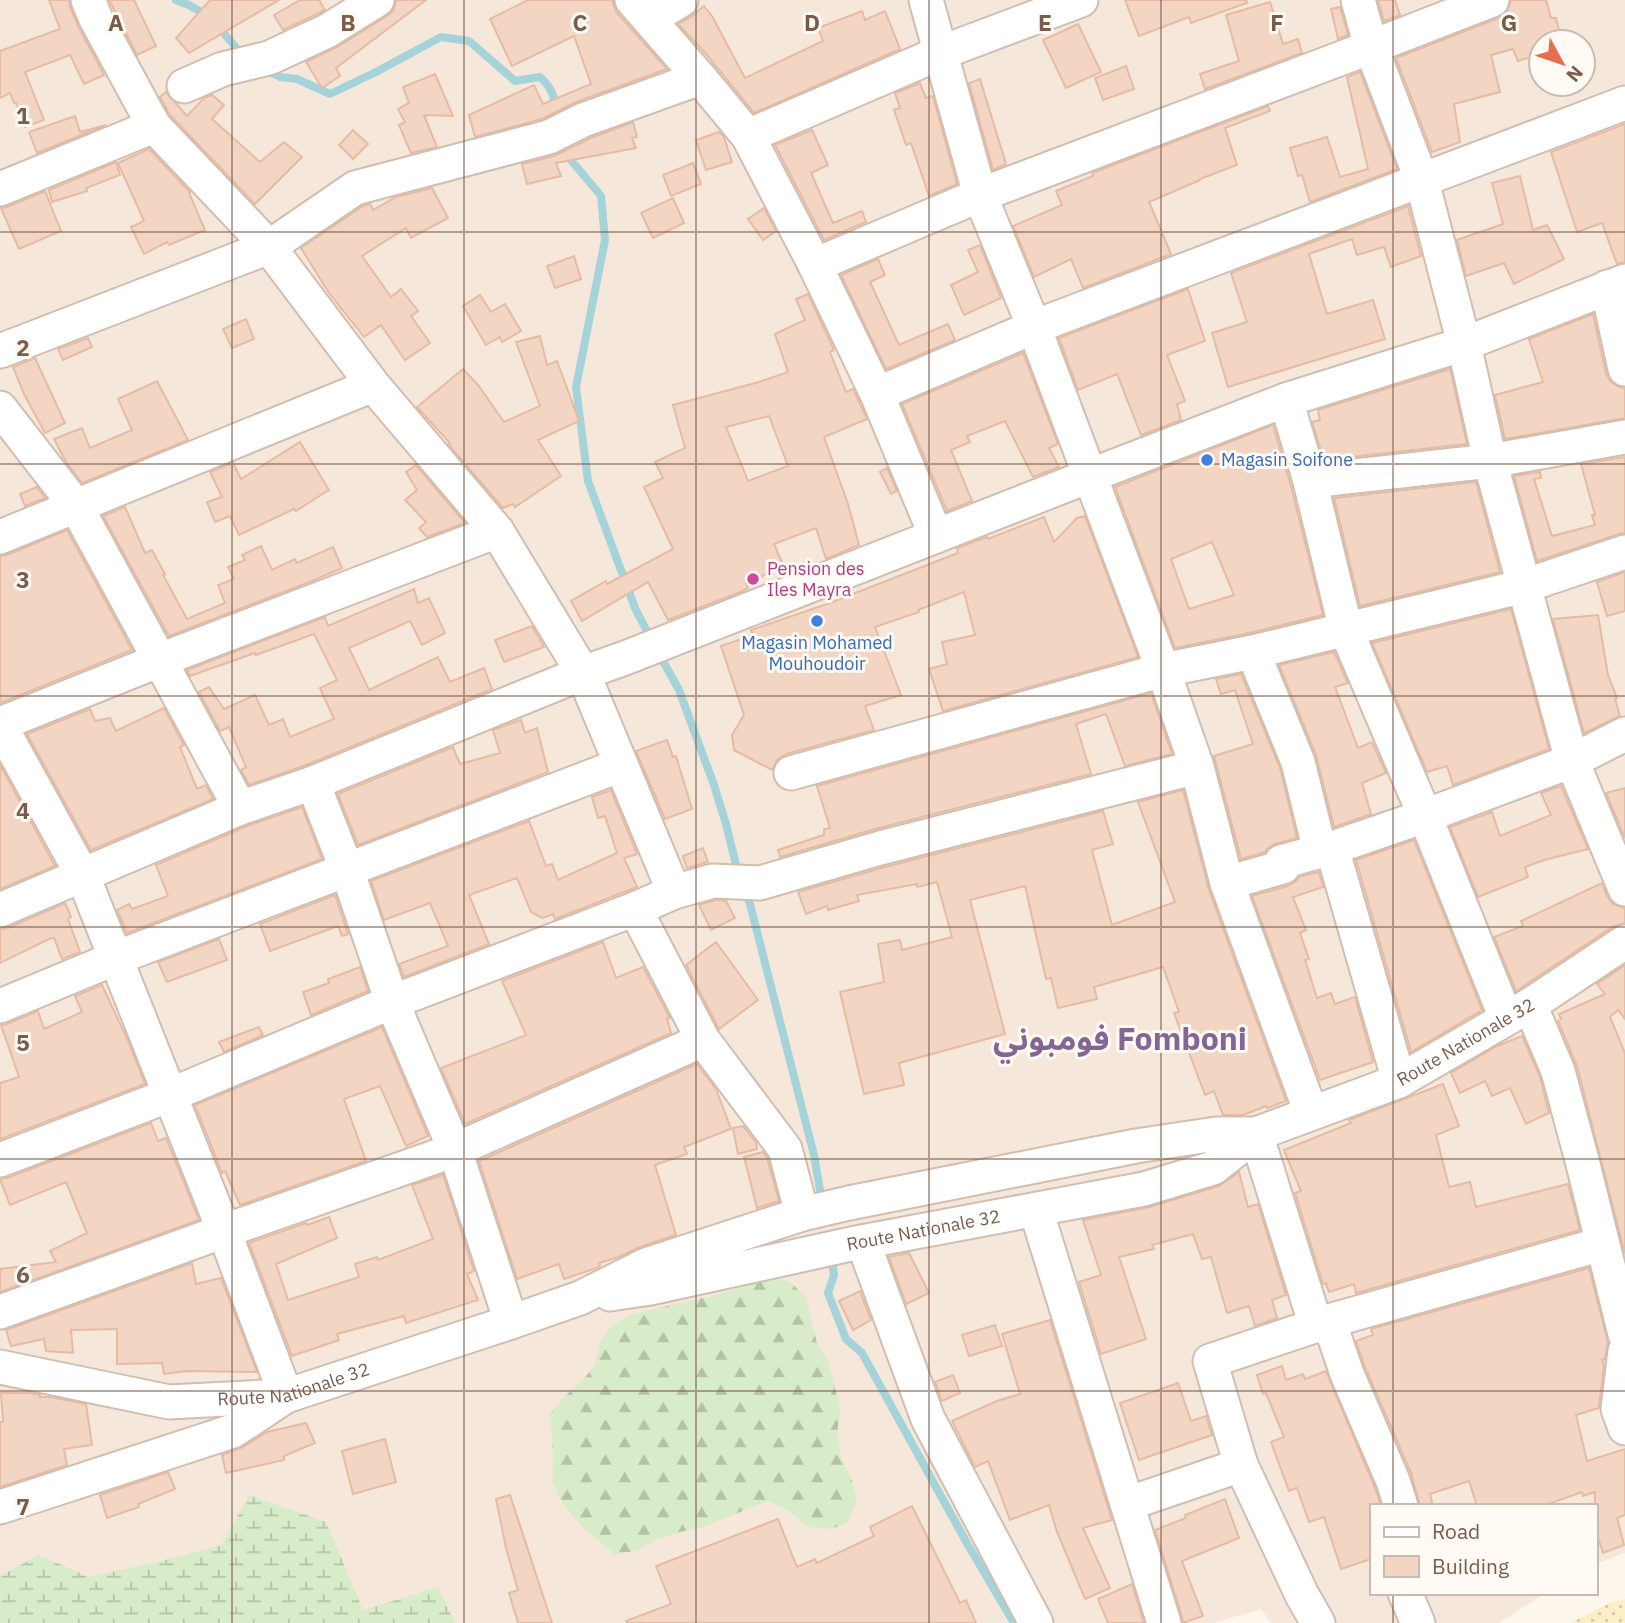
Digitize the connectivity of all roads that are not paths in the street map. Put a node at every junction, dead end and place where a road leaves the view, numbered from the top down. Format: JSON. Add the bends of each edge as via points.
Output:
{"nodes":[{"id":1,"x":88,"y":0,"type":"edge"},
{"id":2,"x":377,"y":0,"type":"edge"},
{"id":3,"x":681,"y":0,"type":"edge"},
{"id":4,"x":926,"y":0,"type":"edge"},
{"id":5,"x":1081,"y":0,"type":"edge"},
{"id":6,"x":1358,"y":0,"type":"edge"},
{"id":7,"x":1492,"y":0,"type":"edge"},
{"id":8,"x":640,"y":9,"type":"edge"},
{"id":9,"x":1371,"y":47,"type":"junction"},
{"id":10,"x":940,"y":53,"type":"junction"},
{"id":11,"x":700,"y":78,"type":"junction"},
{"id":12,"x":184,"y":86,"type":"dead end"},
{"id":13,"x":1625,"y":103,"type":"edge"},
{"id":14,"x":154,"y":126,"type":"junction"},
{"id":15,"x":748,"y":136,"type":"junction"},
{"id":16,"x":1422,"y":181,"type":"junction"},
{"id":17,"x":0,"y":189,"type":"edge"},
{"id":18,"x":980,"y":195,"type":"junction"},
{"id":19,"x":269,"y":247,"type":"junction"},
{"id":20,"x":815,"y":265,"type":"junction"},
{"id":21,"x":1616,"y":284,"type":"edge"},
{"id":22,"x":1034,"y":327,"type":"junction"},
{"id":23,"x":1464,"y":344,"type":"junction"},
{"id":24,"x":0,"y":351,"type":"edge"},
{"id":25,"x":1625,"y":369,"type":"edge"},
{"id":26,"x":373,"y":385,"type":"junction"},
{"id":27,"x":877,"y":394,"type":"junction"},
{"id":28,"x":1286,"y":400,"type":"junction"},
{"id":29,"x":0,"y":408,"type":"edge"},
{"id":30,"x":1625,"y":437,"type":"edge"},
{"id":31,"x":1490,"y":461,"type":"junction"},
{"id":32,"x":1089,"y":475,"type":"junction"},
{"id":33,"x":1310,"y":481,"type":"junction"},
{"id":34,"x":76,"y":506,"type":"junction"},
{"id":35,"x":497,"y":531,"type":"junction"},
{"id":36,"x":936,"y":536,"type":"junction"},
{"id":37,"x":0,"y":537,"type":"edge"},
{"id":38,"x":1625,"y":552,"type":"edge"},
{"id":39,"x":1524,"y":586,"type":"junction"},
{"id":40,"x":1346,"y":630,"type":"junction"},
{"id":41,"x":1254,"y":652,"type":"junction"},
{"id":42,"x":160,"y":660,"type":"junction"},
{"id":43,"x":1163,"y":670,"type":"junction"},
{"id":44,"x":583,"y":673,"type":"junction"},
{"id":45,"x":0,"y":724,"type":"edge"},
{"id":46,"x":1625,"y":734,"type":"edge"},
{"id":47,"x":1572,"y":761,"type":"junction"},
{"id":48,"x":621,"y":765,"type":"junction"},
{"id":49,"x":1196,"y":767,"type":"junction"},
{"id":50,"x":791,"y":774,"type":"dead end"},
{"id":51,"x":313,"y":783,"type":"junction"},
{"id":52,"x":240,"y":808,"type":"junction"},
{"id":53,"x":1425,"y":816,"type":"junction"},
{"id":54,"x":1326,"y":849,"type":"junction"},
{"id":55,"x":347,"y":870,"type":"junction"},
{"id":56,"x":83,"y":876,"type":"junction"},
{"id":57,"x":1227,"y":883,"type":"junction"},
{"id":58,"x":1625,"y":889,"type":"edge"},
{"id":59,"x":674,"y":892,"type":"junction"},
{"id":60,"x":635,"y":909,"type":"junction"},
{"id":61,"x":0,"y":910,"type":"edge"},
{"id":62,"x":1625,"y":942,"type":"edge"},
{"id":63,"x":117,"y":958,"type":"junction"},
{"id":64,"x":392,"y":1002,"type":"junction"},
{"id":65,"x":0,"y":1006,"type":"edge"},
{"id":66,"x":1518,"y":1012,"type":"junction"},
{"id":67,"x":702,"y":1040,"type":"junction"},
{"id":68,"x":1399,"y":1081,"type":"junction"},
{"id":69,"x":170,"y":1095,"type":"junction"},
{"id":70,"x":1311,"y":1113,"type":"junction"},
{"id":71,"x":1256,"y":1134,"type":"junction"},
{"id":72,"x":455,"y":1150,"type":"junction"},
{"id":73,"x":0,"y":1160,"type":"edge"},
{"id":74,"x":1036,"y":1210,"type":"junction"},
{"id":75,"x":808,"y":1213,"type":"junction"},
{"id":76,"x":224,"y":1231,"type":"junction"},
{"id":77,"x":857,"y":1243,"type":"junction"},
{"id":78,"x":1602,"y":1244,"type":"junction"},
{"id":79,"x":580,"y":1298,"type":"junction"},
{"id":80,"x":0,"y":1312,"type":"edge"},
{"id":81,"x":511,"y":1322,"type":"junction"},
{"id":82,"x":1322,"y":1324,"type":"junction"},
{"id":83,"x":1625,"y":1334,"type":"edge"},
{"id":84,"x":1625,"y":1351,"type":"edge"},
{"id":85,"x":0,"y":1367,"type":"edge"},
{"id":86,"x":286,"y":1395,"type":"junction"},
{"id":87,"x":1625,"y":1427,"type":"edge"},
{"id":88,"x":1241,"y":1465,"type":"junction"},
{"id":89,"x":1126,"y":1504,"type":"junction"},
{"id":90,"x":1400,"y":1504,"type":"edge"},
{"id":91,"x":0,"y":1507,"type":"edge"},
{"id":92,"x":1406,"y":1595,"type":"edge"},
{"id":93,"x":1035,"y":1623,"type":"edge"},
{"id":94,"x":1164,"y":1623,"type":"edge"},
{"id":95,"x":1318,"y":1623,"type":"edge"},
{"id":96,"x":1418,"y":1623,"type":"edge"}],
"edges":[{"from":1,"to":14,"type":"street"},
{"from":2,"to":12,"type":"street","via":[[327,31],[269,58],[223,69]]},
{"from":3,"to":8,"type":"street"},
{"from":4,"to":10,"type":"street"},
{"from":5,"to":10,"type":"street"},
{"from":6,"to":9,"type":"street"},
{"from":7,"to":9,"type":"street"},
{"from":8,"to":11,"type":"street"},
{"from":9,"to":16,"type":"street"},
{"from":9,"to":18,"type":"street"},
{"from":10,"to":15,"type":"street"},
{"from":10,"to":18,"type":"street"},
{"from":11,"to":15,"type":"street"},
{"from":11,"to":19,"type":"street","via":[[548,136],[355,188]]},
{"from":13,"to":16,"type":"street"},
{"from":14,"to":17,"type":"street"},
{"from":14,"to":19,"type":"street"},
{"from":15,"to":20,"type":"street"},
{"from":16,"to":22,"type":"street"},
{"from":16,"to":23,"type":"street"},
{"from":18,"to":20,"type":"street"},
{"from":18,"to":22,"type":"street"},
{"from":19,"to":24,"type":"street"},
{"from":19,"to":26,"type":"street"},
{"from":20,"to":27,"type":"street"},
{"from":21,"to":23,"type":"street"},
{"from":21,"to":25,"type":"street"},
{"from":22,"to":27,"type":"street"},
{"from":22,"to":32,"type":"street"},
{"from":23,"to":28,"type":"street"},
{"from":23,"to":31,"type":"street"},
{"from":26,"to":34,"type":"street"},
{"from":26,"to":35,"type":"street"},
{"from":27,"to":36,"type":"street"},
{"from":28,"to":32,"type":"street"},
{"from":28,"to":33,"type":"street"},
{"from":29,"to":34,"type":"street"},
{"from":30,"to":31,"type":"street"},
{"from":31,"to":33,"type":"street"},
{"from":31,"to":39,"type":"street"},
{"from":32,"to":36,"type":"street"},
{"from":32,"to":43,"type":"street"},
{"from":33,"to":40,"type":"street"},
{"from":34,"to":37,"type":"street"},
{"from":34,"to":42,"type":"street"},
{"from":35,"to":42,"type":"street"},
{"from":35,"to":44,"type":"street"},
{"from":36,"to":44,"type":"street"},
{"from":38,"to":39,"type":"street"},
{"from":39,"to":40,"type":"street"},
{"from":39,"to":47,"type":"street"},
{"from":40,"to":41,"type":"street"},
{"from":40,"to":53,"type":"street"},
{"from":41,"to":43,"type":"street"},
{"from":41,"to":54,"type":"street","via":[[1298,762]]},
{"from":42,"to":45,"type":"street"},
{"from":42,"to":52,"type":"street"},
{"from":43,"to":49,"type":"street"},
{"from":43,"to":50,"type":"street"},
{"from":44,"to":48,"type":"street"},
{"from":44,"to":51,"type":"street"},
{"from":45,"to":56,"type":"street"},
{"from":46,"to":47,"type":"street"},
{"from":47,"to":53,"type":"street"},
{"from":47,"to":58,"type":"street"},
{"from":48,"to":55,"type":"street"},
{"from":48,"to":59,"type":"street"},
{"from":49,"to":57,"type":"street"},
{"from":49,"to":59,"type":"street","via":[[760,883],[713,881]]},
{"from":51,"to":52,"type":"street"},
{"from":51,"to":55,"type":"street"},
{"from":52,"to":56,"type":"street"},
{"from":53,"to":54,"type":"street"},
{"from":53,"to":66,"type":"street"},
{"from":54,"to":57,"type":"street"},
{"from":54,"to":68,"type":"street"},
{"from":55,"to":63,"type":"street"},
{"from":55,"to":64,"type":"street"},
{"from":56,"to":61,"type":"street"},
{"from":56,"to":63,"type":"street"},
{"from":57,"to":70,"type":"street"},
{"from":59,"to":60,"type":"street"},
{"from":60,"to":64,"type":"street"},
{"from":60,"to":67,"type":"street"},
{"from":62,"to":66,"type":"street","name":"Route Nationale 32"},
{"from":63,"to":65,"type":"street"},
{"from":63,"to":69,"type":"street"},
{"from":64,"to":69,"type":"street"},
{"from":64,"to":72,"type":"street"},
{"from":66,"to":68,"type":"street","name":"Route Nationale 32"},
{"from":66,"to":78,"type":"street","via":[[1558,1071]]},
{"from":67,"to":72,"type":"street"},
{"from":67,"to":75,"type":"street","via":[[785,1149]]},
{"from":68,"to":70,"type":"street","name":"Route Nationale 32"},
{"from":69,"to":73,"type":"street"},
{"from":69,"to":76,"type":"street"},
{"from":70,"to":71,"type":"street","name":"Route Nationale 32"},
{"from":71,"to":74,"type":"street","name":"Route Nationale 32","via":[[1213,1168],[1144,1189]]},
{"from":71,"to":75,"type":"street","name":"Route Nationale 32","via":[[1216,1133],[1136,1146]]},
{"from":71,"to":82,"type":"street"},
{"from":72,"to":76,"type":"street"},
{"from":72,"to":81,"type":"street"},
{"from":74,"to":77,"type":"street","name":"Route Nationale 32"},
{"from":74,"to":89,"type":"street"},
{"from":75,"to":79,"type":"street","name":"Route Nationale 32","via":[[646,1265]]},
{"from":76,"to":80,"type":"street"},
{"from":76,"to":86,"type":"street"},
{"from":77,"to":79,"type":"street","name":"Route Nationale 32","via":[[651,1288]]},
{"from":77,"to":93,"type":"street","via":[[928,1419]]},
{"from":78,"to":82,"type":"street"},
{"from":78,"to":83,"type":"street"},
{"from":79,"to":81,"type":"street","name":"Route Nationale 32"},
{"from":81,"to":86,"type":"street","name":"Route Nationale 32"},
{"from":82,"to":88,"type":"street","via":[[1210,1361]]},
{"from":82,"to":90,"type":"street","via":[[1348,1374]]},
{"from":84,"to":87,"type":"street","via":[[1618,1409]]},
{"from":85,"to":86,"type":"street","name":"Route Nationale 32","via":[[169,1402]]},
{"from":86,"to":91,"type":"street","via":[[233,1431]]},
{"from":88,"to":89,"type":"street"},
{"from":88,"to":95,"type":"street"},
{"from":89,"to":94,"type":"street"},
{"from":92,"to":96,"type":"street"}]}
